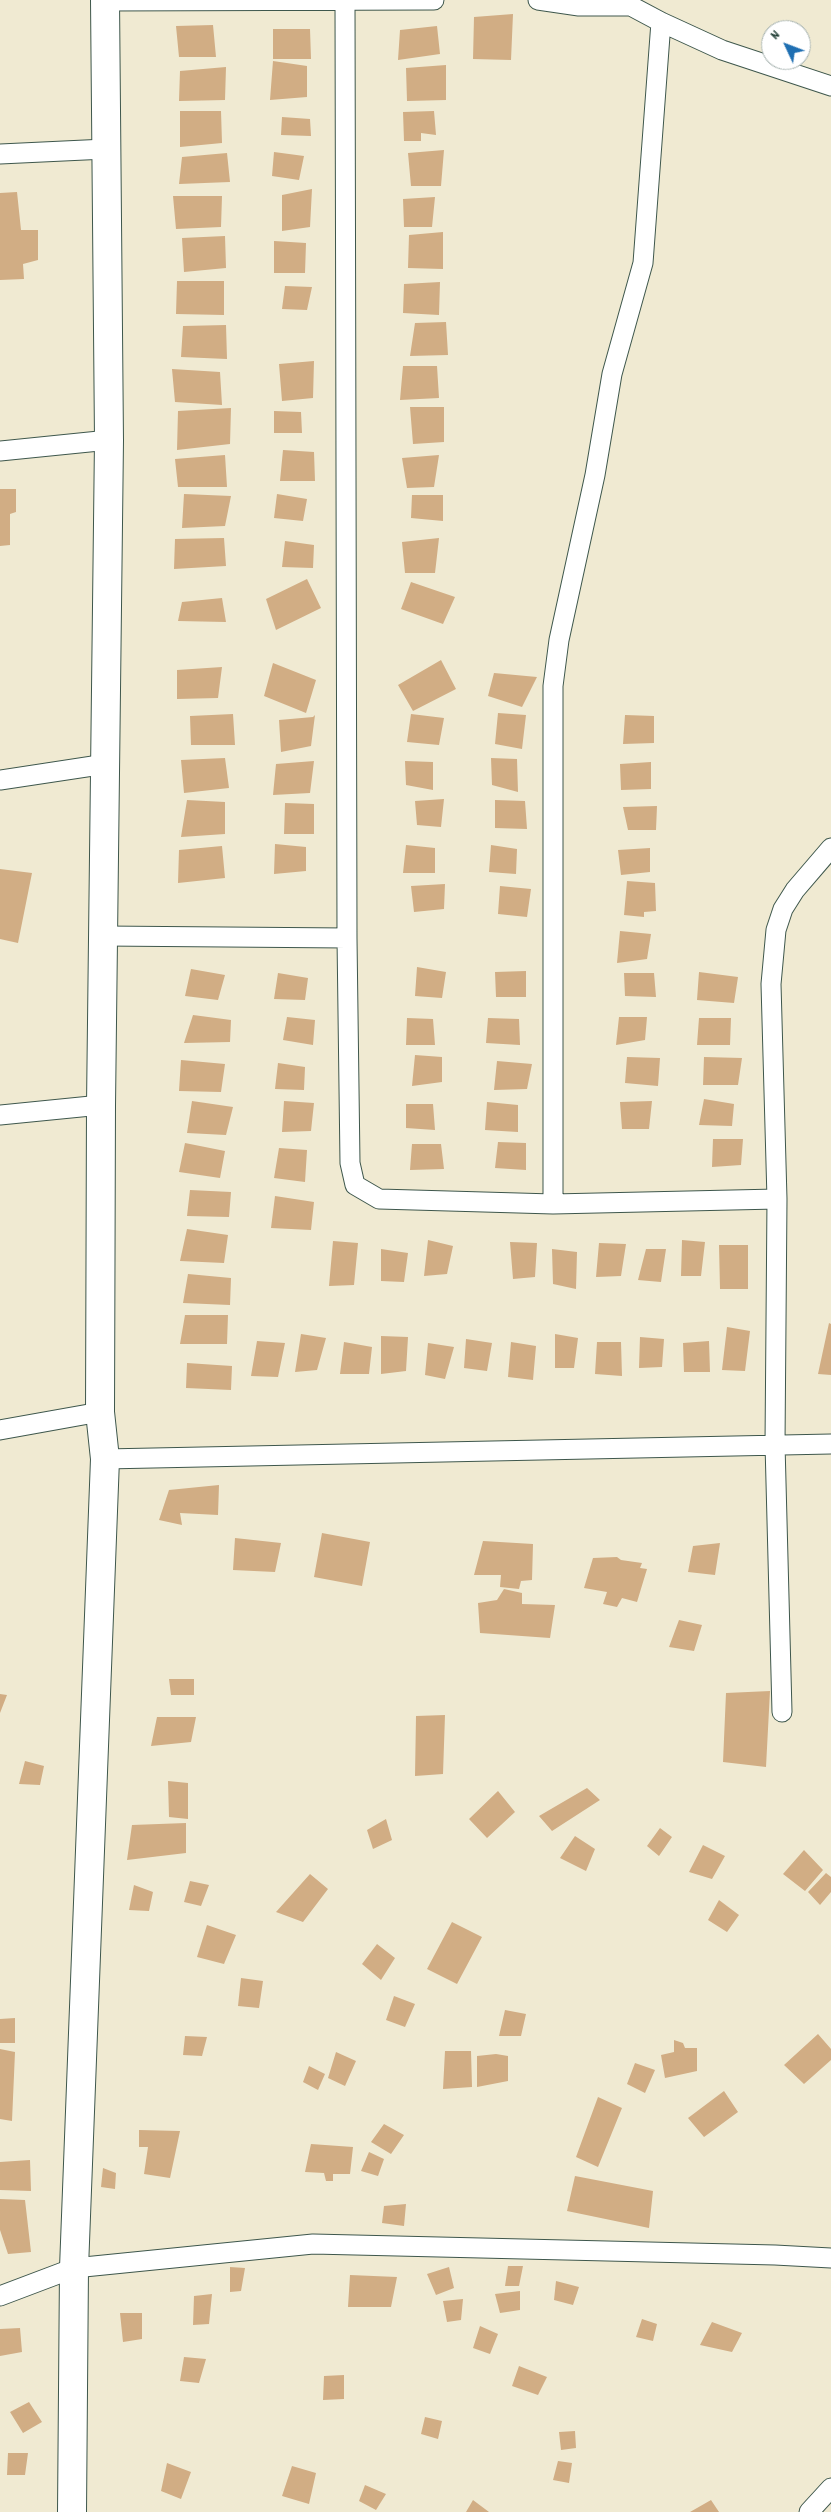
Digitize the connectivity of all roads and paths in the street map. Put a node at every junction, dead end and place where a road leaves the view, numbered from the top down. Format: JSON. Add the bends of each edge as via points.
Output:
{"nodes":[{"id":1,"x":434,"y":0,"type":"edge"},
{"id":2,"x":538,"y":0,"type":"edge"},
{"id":3,"x":105,"y":1,"type":"edge"},
{"id":4,"x":345,"y":2,"type":"junction"},
{"id":5,"x":631,"y":3,"type":"edge"},
{"id":6,"x":661,"y":22,"type":"junction"},
{"id":7,"x":831,"y":86,"type":"edge"},
{"id":8,"x":106,"y":149,"type":"junction"},
{"id":9,"x":0,"y":154,"type":"edge"},
{"id":10,"x":109,"y":440,"type":"junction"},
{"id":11,"x":0,"y":451,"type":"edge"},
{"id":12,"x":106,"y":764,"type":"junction"},
{"id":13,"x":0,"y":780,"type":"edge"},
{"id":14,"x":831,"y":848,"type":"edge"},
{"id":15,"x":103,"y":936,"type":"junction"},
{"id":16,"x":347,"y":938,"type":"junction"},
{"id":17,"x":101,"y":1105,"type":"junction"},
{"id":18,"x":0,"y":1115,"type":"edge"},
{"id":19,"x":777,"y":1199,"type":"junction"},
{"id":20,"x":553,"y":1204,"type":"junction"},
{"id":21,"x":100,"y":1412,"type":"junction"},
{"id":22,"x":0,"y":1430,"type":"edge"},
{"id":23,"x":775,"y":1444,"type":"junction"},
{"id":24,"x":831,"y":1444,"type":"edge"},
{"id":25,"x":105,"y":1459,"type":"junction"},
{"id":26,"x":782,"y":1712,"type":"dead end"},
{"id":27,"x":831,"y":2258,"type":"edge"},
{"id":28,"x":74,"y":2268,"type":"junction"},
{"id":29,"x":0,"y":2296,"type":"edge"},
{"id":30,"x":831,"y":2488,"type":"edge"},
{"id":31,"x":72,"y":2512,"type":"edge"},
{"id":32,"x":808,"y":2512,"type":"edge"}],
"edges":[{"from":1,"to":4,"type":"street"},
{"from":2,"to":5,"type":"street","via":[[578,6]]},
{"from":3,"to":4,"type":"street"},
{"from":3,"to":8,"type":"street"},
{"from":4,"to":16,"type":"street"},
{"from":5,"to":6,"type":"street"},
{"from":6,"to":7,"type":"street","via":[[722,50]]},
{"from":6,"to":20,"type":"street","via":[[644,263],[612,374],[595,475],[559,640],[553,686]]},
{"from":8,"to":9,"type":"street"},
{"from":8,"to":10,"type":"street"},
{"from":10,"to":11,"type":"street"},
{"from":10,"to":12,"type":"street"},
{"from":12,"to":13,"type":"street"},
{"from":12,"to":15,"type":"street"},
{"from":14,"to":19,"type":"street","via":[[783,909],[776,930],[771,984]]},
{"from":15,"to":16,"type":"street"},
{"from":15,"to":17,"type":"street"},
{"from":16,"to":20,"type":"street","via":[[350,1163],[355,1184],[379,1199]]},
{"from":17,"to":18,"type":"street"},
{"from":17,"to":21,"type":"street"},
{"from":19,"to":20,"type":"street"},
{"from":19,"to":23,"type":"street"},
{"from":21,"to":22,"type":"street"},
{"from":21,"to":25,"type":"street"},
{"from":23,"to":24,"type":"street"},
{"from":23,"to":25,"type":"street"},
{"from":23,"to":26,"type":"street"},
{"from":25,"to":28,"type":"street"},
{"from":27,"to":28,"type":"street","via":[[313,2244]]},
{"from":28,"to":29,"type":"street"},
{"from":28,"to":31,"type":"street"},
{"from":30,"to":32,"type":"street"}]}
